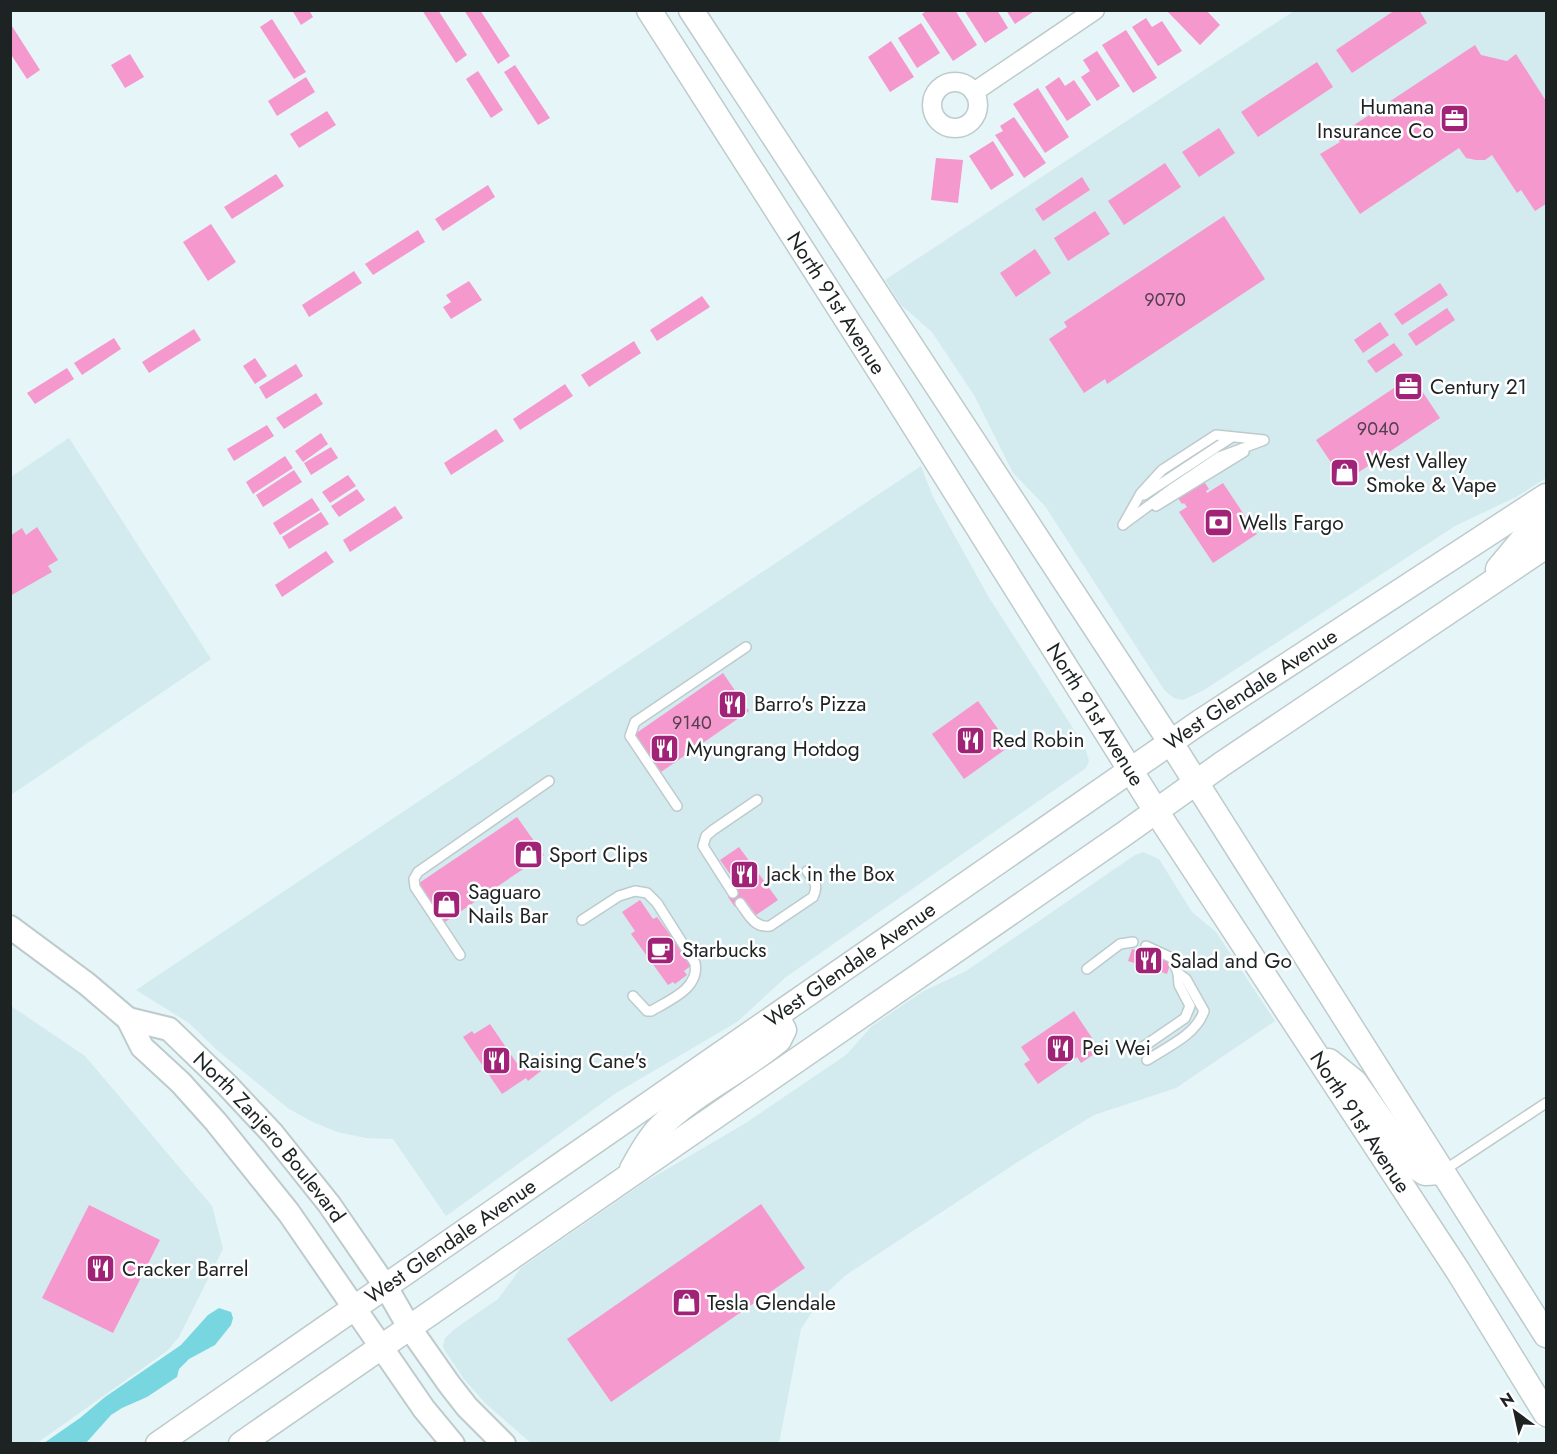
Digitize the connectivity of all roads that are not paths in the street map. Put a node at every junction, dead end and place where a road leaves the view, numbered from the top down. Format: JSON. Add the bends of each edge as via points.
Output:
{"nodes":[{"id":1,"x":648,"y":10,"type":"edge"},
{"id":2,"x":691,"y":10,"type":"edge"},
{"id":3,"x":1095,"y":10,"type":"edge"},
{"id":4,"x":974,"y":92,"type":"dead end"},
{"id":5,"x":898,"y":329,"type":"junction"},
{"id":6,"x":865,"y":349,"type":"junction"},
{"id":7,"x":1546,"y":496,"type":"edge"},
{"id":8,"x":1546,"y":523,"type":"edge"},
{"id":9,"x":1123,"y":525,"type":"joint"},
{"id":10,"x":1546,"y":546,"type":"edge"},
{"id":11,"x":1479,"y":592,"type":"junction"},
{"id":12,"x":746,"y":647,"type":"dead end"},
{"id":13,"x":1171,"y":743,"type":"junction"},
{"id":14,"x":1131,"y":771,"type":"junction"},
{"id":15,"x":549,"y":781,"type":"dead end"},
{"id":16,"x":1196,"y":782,"type":"junction"},
{"id":17,"x":757,"y":800,"type":"dead end"},
{"id":18,"x":677,"y":806,"type":"dead end"},
{"id":19,"x":1156,"y":811,"type":"junction"},
{"id":20,"x":807,"y":871,"type":"dead end"},
{"id":21,"x":734,"y":893,"type":"dead end"},
{"id":22,"x":740,"y":903,"type":"dead end"},
{"id":23,"x":582,"y":920,"type":"dead end"},
{"id":24,"x":10,"y":927,"type":"edge"},
{"id":25,"x":1133,"y":942,"type":"dead end"},
{"id":26,"x":1146,"y":946,"type":"dead end"},
{"id":27,"x":460,"y":955,"type":"dead end"},
{"id":28,"x":1087,"y":969,"type":"dead end"},
{"id":29,"x":1178,"y":973,"type":"junction"},
{"id":30,"x":633,"y":996,"type":"dead end"},
{"id":31,"x":777,"y":1016,"type":"junction"},
{"id":32,"x":128,"y":1019,"type":"junction"},
{"id":33,"x":1311,"y":1046,"type":"junction"},
{"id":34,"x":1140,"y":1049,"type":"dead end"},
{"id":35,"x":1147,"y":1060,"type":"dead end"},
{"id":36,"x":1546,"y":1103,"type":"edge"},
{"id":37,"x":1442,"y":1172,"type":"junction"},
{"id":38,"x":627,"y":1176,"type":"junction"},
{"id":39,"x":386,"y":1287,"type":"junction"},
{"id":40,"x":356,"y":1308,"type":"junction"},
{"id":41,"x":409,"y":1327,"type":"junction"},
{"id":42,"x":1546,"y":1335,"type":"edge"},
{"id":43,"x":381,"y":1346,"type":"junction"},
{"id":44,"x":1546,"y":1414,"type":"edge"},
{"id":45,"x":158,"y":1443,"type":"edge"},
{"id":46,"x":241,"y":1443,"type":"edge"},
{"id":47,"x":453,"y":1443,"type":"edge"},
{"id":48,"x":504,"y":1443,"type":"edge"}],
"edges":[{"from":1,"to":6,"type":"main road","name":"North 91st Avenue"},
{"from":2,"to":5,"type":"main road","name":"North 91st Avenue"},
{"from":3,"to":4,"type":"street"},
{"from":5,"to":6,"type":"main road"},
{"from":5,"to":13,"type":"main road","name":"North 91st Avenue"},
{"from":6,"to":14,"type":"main road","name":"North 91st Avenue"},
{"from":7,"to":13,"type":"main road","name":"West Glendale Avenue"},
{"from":8,"to":11,"type":"main road","via":[[1523,539]]},
{"from":9,"to":9,"type":"lane","via":[[1220,457],[1264,440],[1216,435],[1186,453],[1162,470],[1136,500]]},
{"from":10,"to":11,"type":"main road"},
{"from":11,"to":16,"type":"main road"},
{"from":12,"to":18,"type":"lane","via":[[635,722],[630,736]]},
{"from":13,"to":14,"type":"main road","name":"West Glendale Avenue"},
{"from":13,"to":16,"type":"main road","name":"North 91st Avenue"},
{"from":14,"to":19,"type":"main road","name":"North 91st Avenue"},
{"from":14,"to":31,"type":"main road","name":"West Glendale Avenue"},
{"from":15,"to":27,"type":"lane","via":[[418,872],[414,879]]},
{"from":16,"to":19,"type":"main road"},
{"from":16,"to":37,"type":"main road","name":"North 91st Avenue"},
{"from":17,"to":21,"type":"lane","via":[[706,836],[707,854]]},
{"from":19,"to":33,"type":"main road","name":"North 91st Avenue"},
{"from":19,"to":38,"type":"main road"},
{"from":20,"to":22,"type":"lane","via":[[816,883],[813,897],[770,926],[756,924]]},
{"from":23,"to":30,"type":"lane","via":[[619,896],[635,891],[647,893],[657,903],[697,971],[687,988],[651,1011]]},
{"from":24,"to":32,"type":"street","name":"North Zanjero Boulevard"},
{"from":25,"to":28,"type":"lane","via":[[1120,944]]},
{"from":26,"to":29,"type":"lane","via":[[1172,958]]},
{"from":29,"to":34,"type":"lane","via":[[1179,985],[1190,1006],[1185,1018]]},
{"from":29,"to":35,"type":"lane","via":[[1186,979],[1204,1011],[1201,1021]]},
{"from":31,"to":38,"type":"main road","via":[[784,1030],[779,1040],[660,1127]]},
{"from":31,"to":39,"type":"main road","name":"West Glendale Avenue"},
{"from":32,"to":39,"type":"street","name":"North Zanjero Boulevard","via":[[169,1029],[246,1104],[323,1195]]},
{"from":32,"to":40,"type":"street","name":"North Zanjero Boulevard","via":[[142,1047],[188,1091],[253,1165]]},
{"from":33,"to":37,"type":"main road","via":[[1355,1082],[1417,1168],[1425,1173]]},
{"from":33,"to":44,"type":"main road","name":"North 91st Avenue"},
{"from":36,"to":37,"type":"lane"},
{"from":37,"to":42,"type":"main road","name":"North 91st Avenue"},
{"from":38,"to":41,"type":"main road"},
{"from":39,"to":40,"type":"main road","name":"West Glendale Avenue"},
{"from":39,"to":41,"type":"street","name":"North Zanjero Boulevard"},
{"from":40,"to":43,"type":"street","name":"North Zanjero Boulevard"},
{"from":40,"to":45,"type":"main road","name":"West Glendale Avenue"},
{"from":41,"to":43,"type":"main road"},
{"from":41,"to":48,"type":"street","name":"North Zanjero Boulevard","via":[[467,1407]]},
{"from":43,"to":46,"type":"main road"},
{"from":43,"to":47,"type":"street","name":"North Zanjero Boulevard","via":[[424,1409]]}]}
